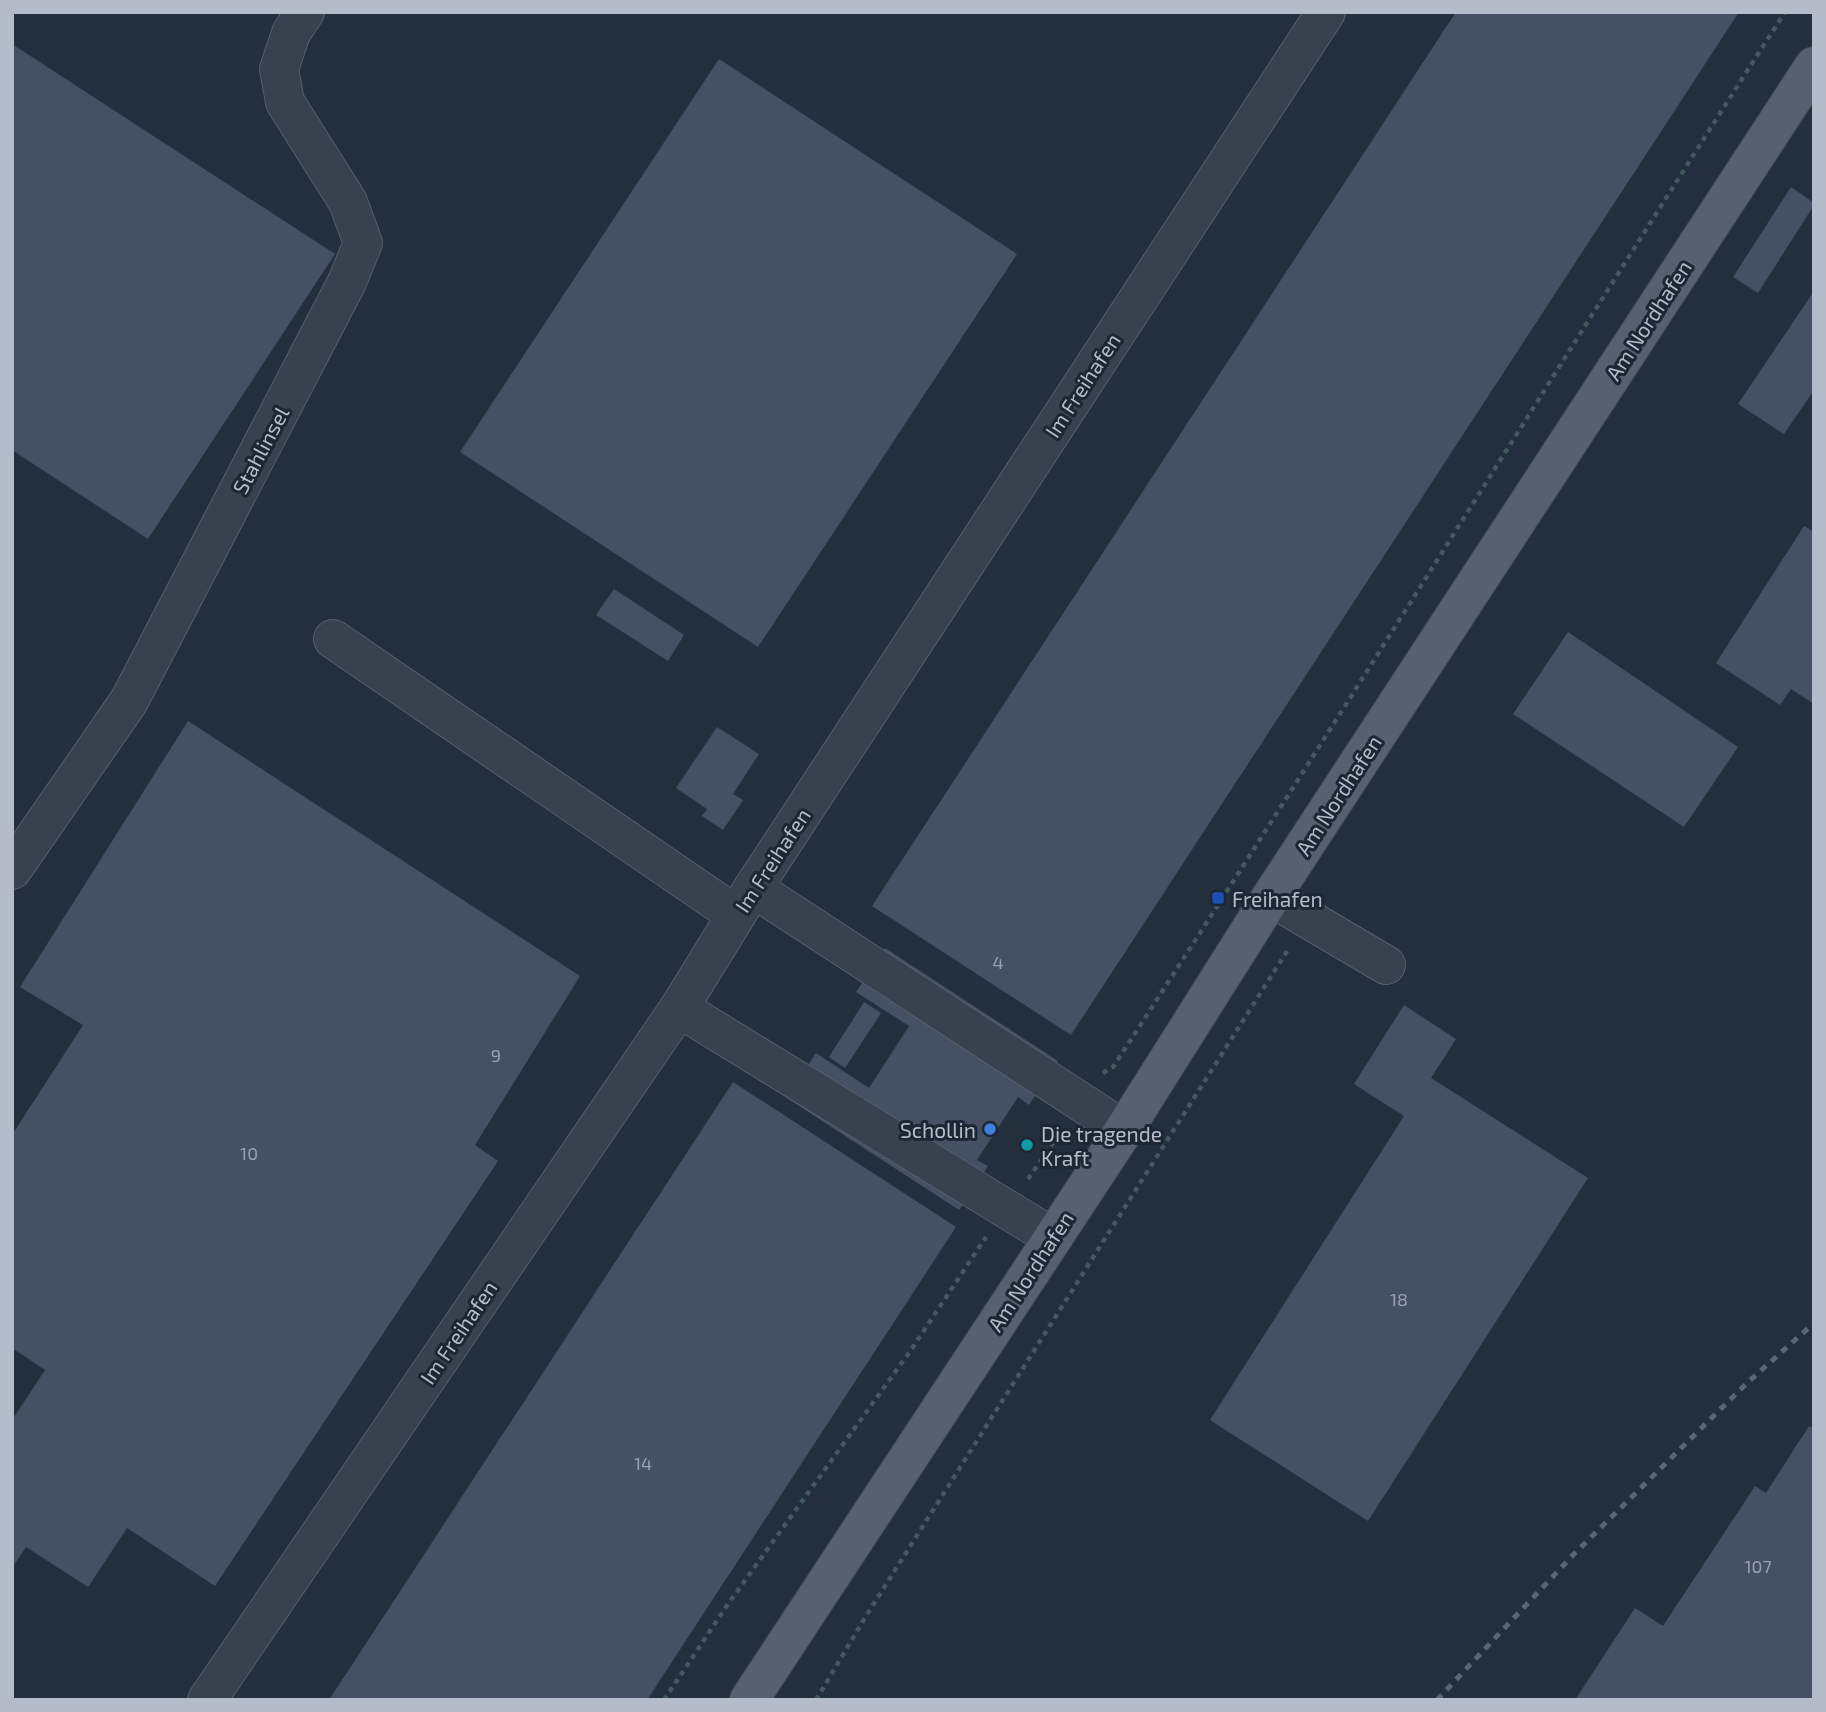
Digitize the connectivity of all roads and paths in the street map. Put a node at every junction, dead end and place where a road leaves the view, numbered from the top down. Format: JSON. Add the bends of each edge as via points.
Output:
{"nodes":[{"id":1,"x":305,"y":12,"type":"edge"},
{"id":2,"x":1326,"y":12,"type":"edge"},
{"id":3,"x":1785,"y":12,"type":"edge"},
{"id":4,"x":1814,"y":66,"type":"edge"},
{"id":5,"x":333,"y":639,"type":"dead end"},
{"id":6,"x":12,"y":870,"type":"edge"},
{"id":7,"x":1271,"y":897,"type":"junction"},
{"id":8,"x":745,"y":902,"type":"junction"},
{"id":9,"x":1308,"y":919,"type":"junction"},
{"id":10,"x":1386,"y":965,"type":"dead end"},
{"id":11,"x":679,"y":1008,"type":"junction"},
{"id":12,"x":1092,"y":1087,"type":"junction"},
{"id":13,"x":1124,"y":1130,"type":"junction"},
{"id":14,"x":1006,"y":1209,"type":"junction"},
{"id":15,"x":1052,"y":1237,"type":"junction"},
{"id":16,"x":207,"y":1700,"type":"edge"},
{"id":17,"x":664,"y":1700,"type":"edge"},
{"id":18,"x":749,"y":1700,"type":"edge"},
{"id":19,"x":816,"y":1700,"type":"edge"}],
"edges":[{"from":1,"to":6,"type":"street","name":"Stahlinsel","via":[[291,33],[279,69],[285,102],[348,202],[363,243],[129,701]]},
{"from":2,"to":8,"type":"street","name":"Im Freihafen"},
{"from":3,"to":12,"type":"path","via":[[1213,914],[1113,1067]]},
{"from":4,"to":7,"type":"main road","name":"Am Nordhafen"},
{"from":5,"to":8,"type":"street"},
{"from":7,"to":9,"type":"street"},
{"from":7,"to":13,"type":"main road","name":"Am Nordhafen"},
{"from":8,"to":11,"type":"street","name":"Im Freihafen"},
{"from":8,"to":12,"type":"street"},
{"from":9,"to":10,"type":"street"},
{"from":9,"to":19,"type":"path"},
{"from":11,"to":14,"type":"street"},
{"from":11,"to":16,"type":"street","name":"Im Freihafen"},
{"from":12,"to":13,"type":"street"},
{"from":12,"to":14,"type":"path"},
{"from":13,"to":15,"type":"main road","name":"Am Nordhafen"},
{"from":14,"to":15,"type":"street"},
{"from":14,"to":17,"type":"path"},
{"from":15,"to":18,"type":"main road","name":"Am Nordhafen"}]}
